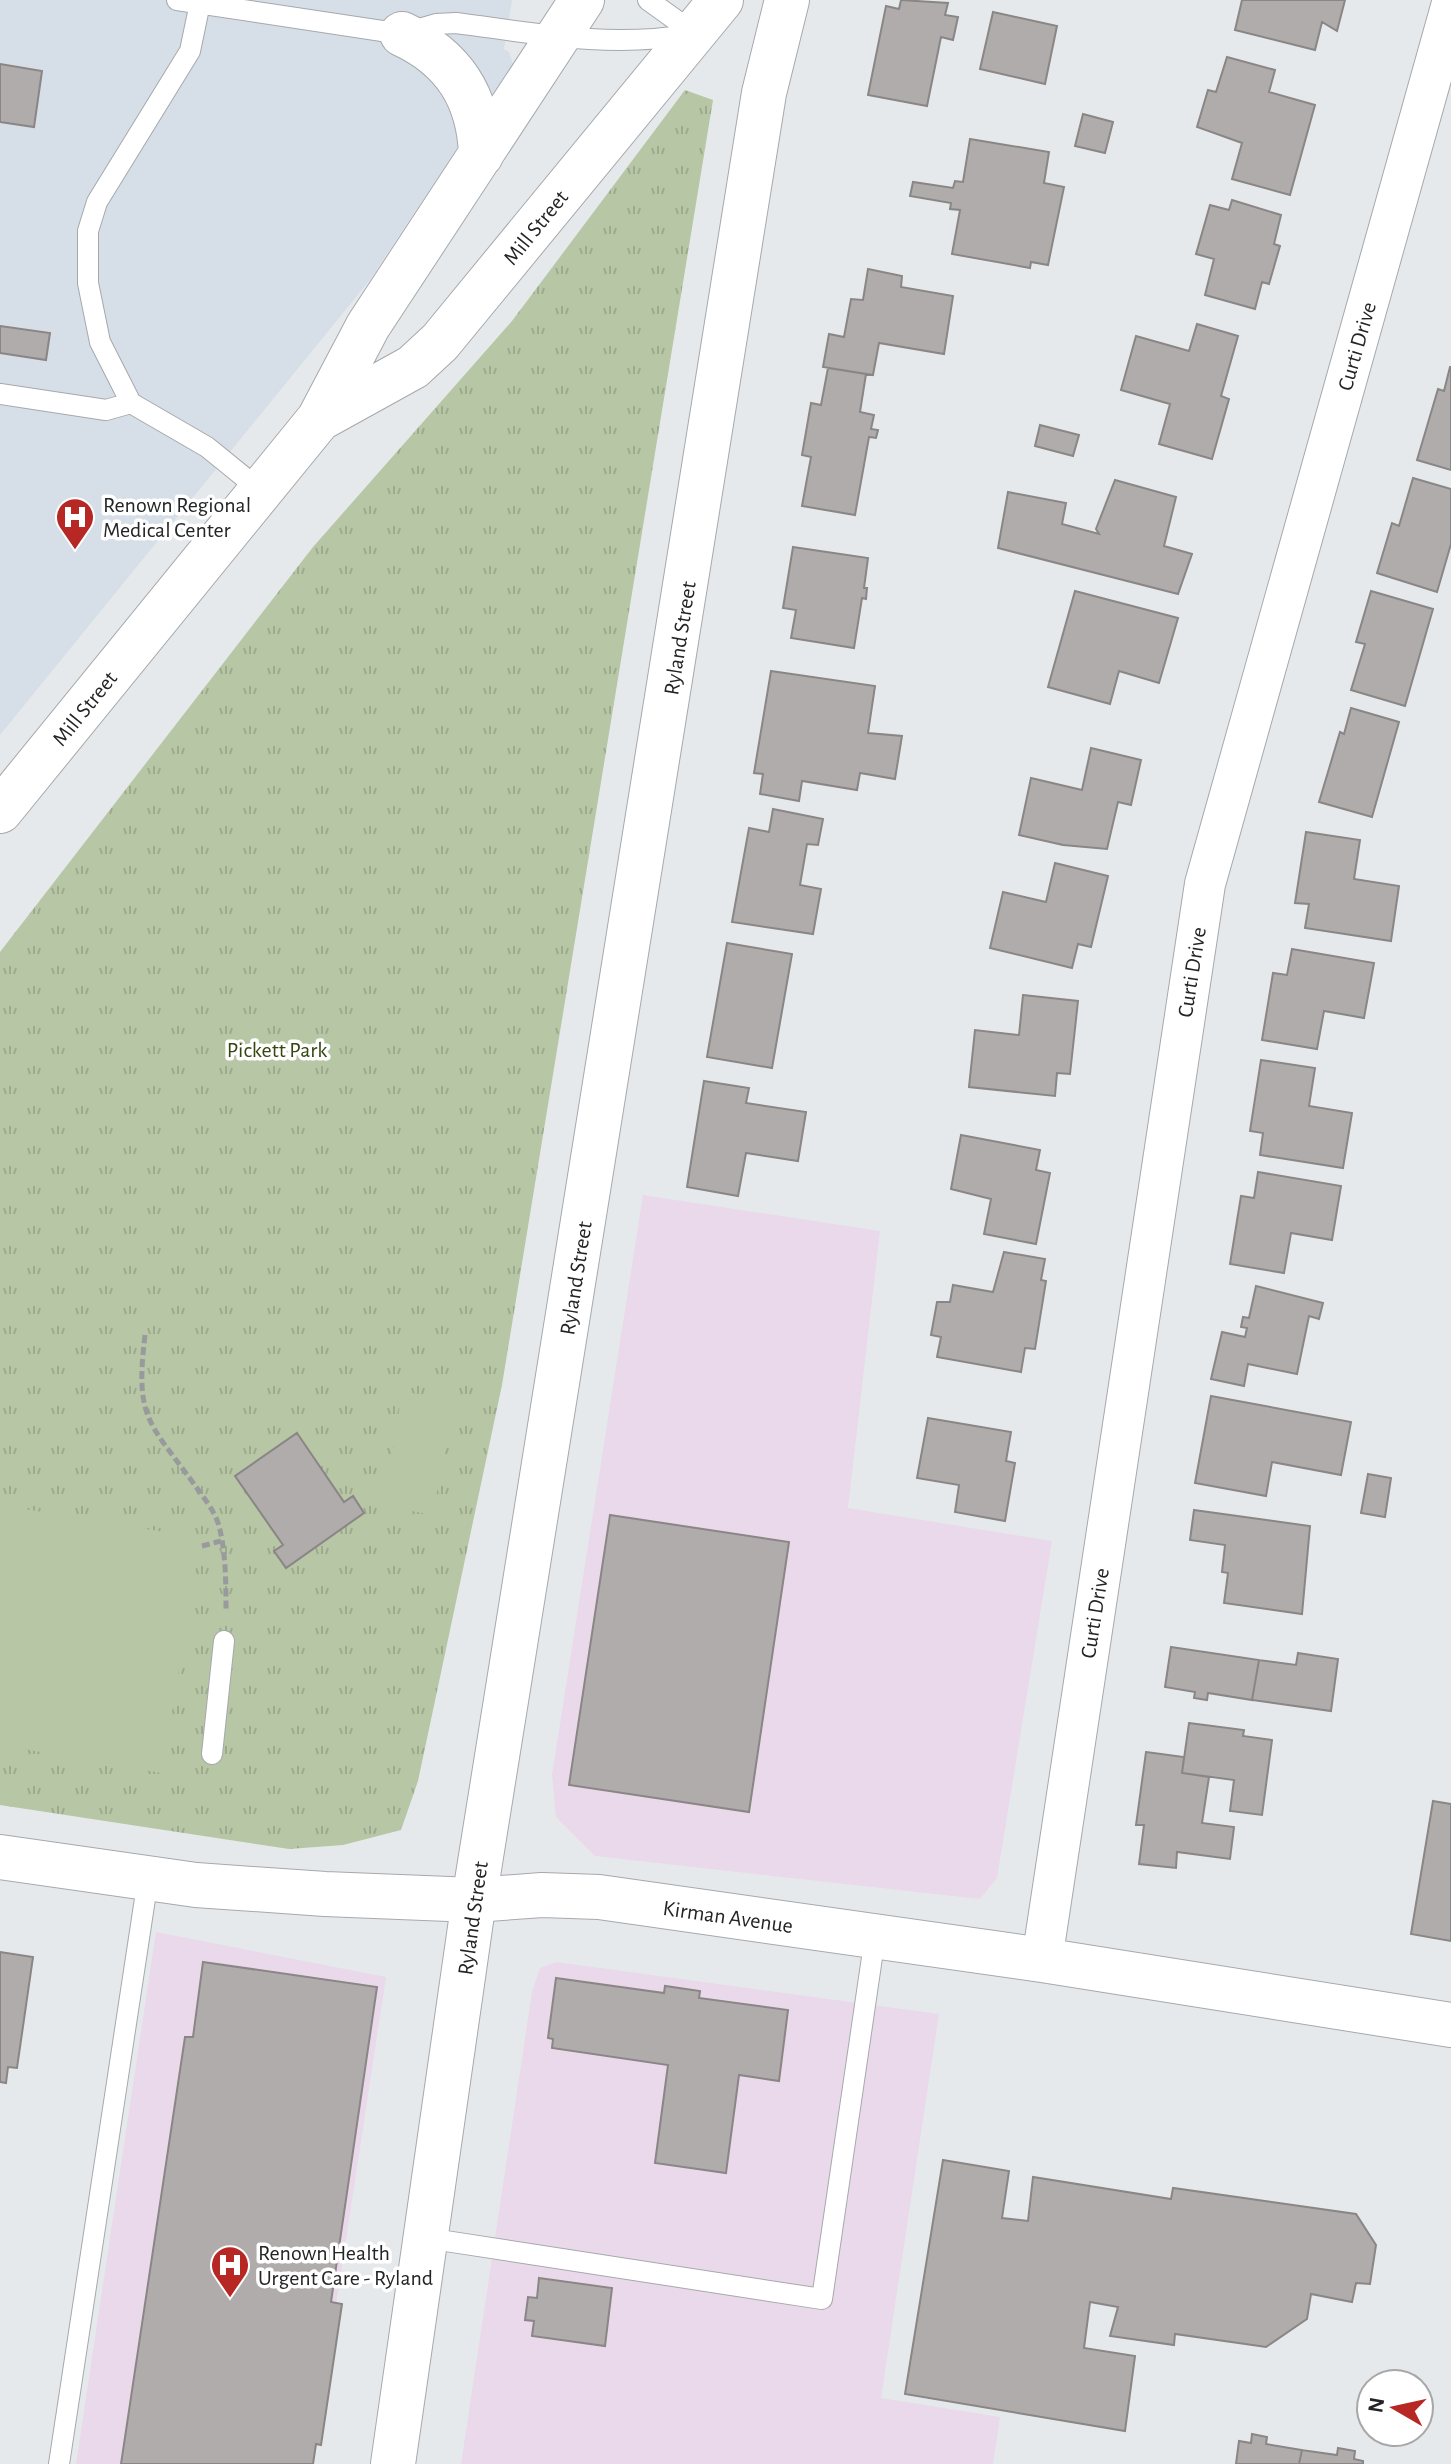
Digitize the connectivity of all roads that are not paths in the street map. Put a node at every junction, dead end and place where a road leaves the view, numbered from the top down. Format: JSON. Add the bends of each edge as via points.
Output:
{"nodes":[{"id":1,"x":177,"y":0,"type":"edge"},
{"id":2,"x":582,"y":0,"type":"edge"},
{"id":3,"x":648,"y":0,"type":"edge"},
{"id":4,"x":721,"y":0,"type":"edge"},
{"id":5,"x":757,"y":0,"type":"edge"},
{"id":6,"x":787,"y":0,"type":"edge"},
{"id":7,"x":200,"y":3,"type":"junction"},
{"id":8,"x":1451,"y":7,"type":"edge"},
{"id":9,"x":694,"y":33,"type":"junction"},
{"id":10,"x":402,"y":34,"type":"junction"},
{"id":11,"x":557,"y":38,"type":"junction"},
{"id":12,"x":764,"y":93,"type":"junction"},
{"id":13,"x":481,"y":155,"type":"junction"},
{"id":14,"x":0,"y":394,"type":"edge"},
{"id":15,"x":131,"y":403,"type":"junction"},
{"id":16,"x":319,"y":419,"type":"junction"},
{"id":17,"x":260,"y":490,"type":"junction"},
{"id":18,"x":0,"y":811,"type":"edge"},
{"id":19,"x":224,"y":1641,"type":"road end"},
{"id":20,"x":212,"y":1754,"type":"dead end"},
{"id":21,"x":0,"y":1857,"type":"edge"},
{"id":22,"x":148,"y":1879,"type":"junction"},
{"id":23,"x":474,"y":1900,"type":"junction"},
{"id":24,"x":875,"y":1937,"type":"junction"},
{"id":25,"x":1042,"y":1960,"type":"junction"},
{"id":26,"x":1451,"y":2025,"type":"edge"},
{"id":27,"x":426,"y":2238,"type":"junction"},
{"id":28,"x":59,"y":2464,"type":"edge"},
{"id":29,"x":393,"y":2464,"type":"edge"}],
"edges":[{"from":1,"to":7,"type":"lane"},
{"from":2,"to":11,"type":"main road","name":"Mill Street"},
{"from":3,"to":9,"type":"lane"},
{"from":4,"to":9,"type":"main road","name":"Mill Street"},
{"from":5,"to":12,"type":"main road"},
{"from":6,"to":12,"type":"main road"},
{"from":7,"to":10,"type":"lane"},
{"from":7,"to":15,"type":"lane","via":[[190,51],[110,175],[88,231],[95,326]]},
{"from":8,"to":25,"type":"street","name":"Curti Drive","via":[[1205,884]]},
{"from":9,"to":11,"type":"lane","via":[[624,42]]},
{"from":9,"to":16,"type":"main road","name":"Mill Street","via":[[440,342],[413,367]]},
{"from":10,"to":11,"type":"lane","via":[[456,23]]},
{"from":10,"to":13,"type":"main road","via":[[437,53],[464,85],[475,108]]},
{"from":11,"to":13,"type":"main road","name":"Mill Street"},
{"from":12,"to":23,"type":"main road","name":"Ryland Street"},
{"from":13,"to":16,"type":"main road","name":"Mill Street","via":[[368,326]]},
{"from":14,"to":15,"type":"lane","via":[[94,408],[118,409]]},
{"from":15,"to":17,"type":"lane","via":[[207,447]]},
{"from":16,"to":17,"type":"main road","name":"Mill Street"},
{"from":17,"to":18,"type":"main road","name":"Mill Street"},
{"from":19,"to":20,"type":"lane"},
{"from":21,"to":22,"type":"main road","name":"Kirman Avenue"},
{"from":22,"to":23,"type":"main road","name":"Kirman Avenue"},
{"from":22,"to":28,"type":"lane"},
{"from":23,"to":24,"type":"main road","name":"Kirman Avenue","via":[[599,1897]]},
{"from":23,"to":27,"type":"main road","name":"Ryland Street"},
{"from":24,"to":25,"type":"main road","name":"Kirman Avenue"},
{"from":24,"to":27,"type":"lane","via":[[822,2299]]},
{"from":25,"to":26,"type":"main road","name":"Kirman Avenue"},
{"from":27,"to":29,"type":"main road","name":"Ryland Street"}]}
